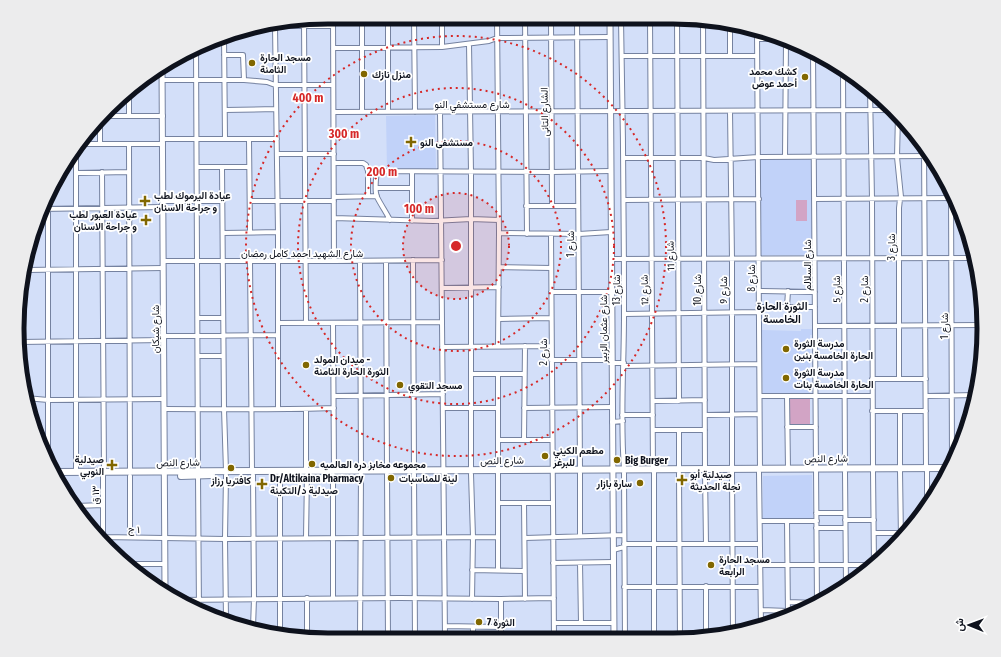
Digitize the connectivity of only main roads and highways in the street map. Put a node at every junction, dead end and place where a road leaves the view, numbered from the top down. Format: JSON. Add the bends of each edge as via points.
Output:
{"nodes":[{"id":1,"x":943,"y":468,"type":"edge"},
{"id":2,"x":927,"y":469,"type":"junction"},
{"id":3,"x":816,"y":470,"type":"junction"},
{"id":4,"x":942,"y":470,"type":"edge"},
{"id":5,"x":759,"y":471,"type":"junction"},
{"id":6,"x":60,"y":472,"type":"edge"},
{"id":7,"x":252,"y":473,"type":"junction"},
{"id":8,"x":307,"y":473,"type":"junction"},
{"id":9,"x":104,"y":474,"type":"junction"},
{"id":10,"x":62,"y":476,"type":"edge"}],
"edges":[{"from":1,"to":2,"type":"main road","name":"شارع النص"},
{"from":2,"to":3,"type":"main road","name":"شارع النص"},
{"from":2,"to":4,"type":"main road","name":"شارع النص"},
{"from":3,"to":5,"type":"main road","name":"شارع النص"},
{"from":3,"to":5,"type":"main road","name":"شارع النص"},
{"from":5,"to":8,"type":"main road","name":"شارع النص"},
{"from":6,"to":9,"type":"main road","name":"شارع النص"},
{"from":7,"to":8,"type":"main road","name":"شارع النص"},
{"from":7,"to":8,"type":"main road","name":"شارع النص"},
{"from":7,"to":9,"type":"main road","name":"شارع النص"},
{"from":9,"to":10,"type":"main road","name":"شارع النص"}]}
